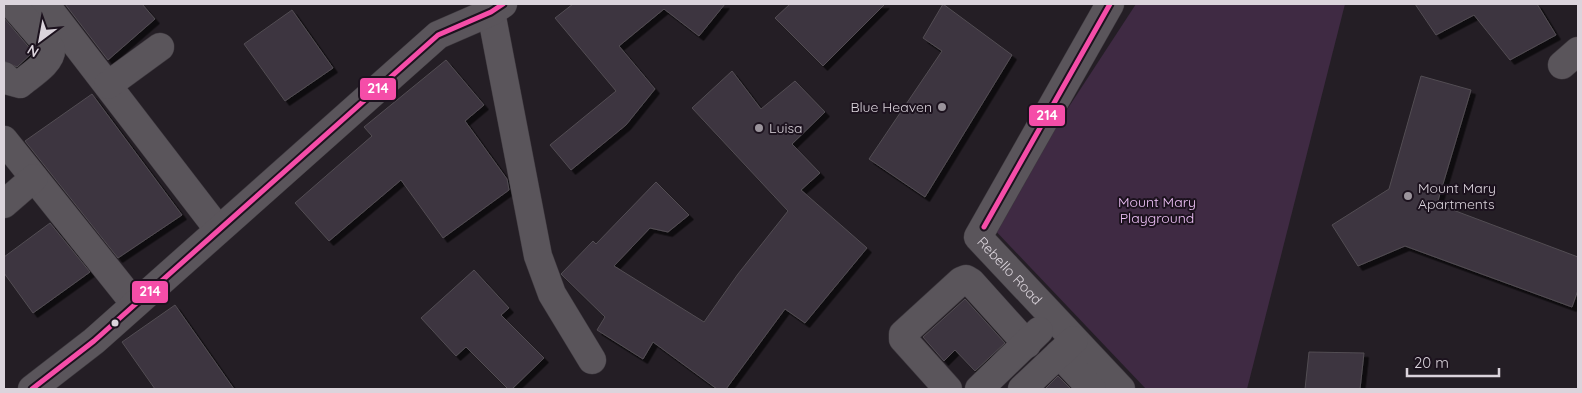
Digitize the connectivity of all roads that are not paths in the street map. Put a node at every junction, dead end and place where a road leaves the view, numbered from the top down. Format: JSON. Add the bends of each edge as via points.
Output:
{"nodes":[{"id":1,"x":12,"y":4,"type":"edge"},
{"id":2,"x":45,"y":4,"type":"edge"},
{"id":3,"x":1110,"y":4,"type":"edge"},
{"id":4,"x":497,"y":8,"type":"edge"},
{"id":5,"x":160,"y":47,"type":"dead end"},
{"id":6,"x":4,"y":76,"type":"edge"},
{"id":7,"x":108,"y":85,"type":"junction"},
{"id":8,"x":4,"y":140,"type":"edge"},
{"id":9,"x":34,"y":178,"type":"junction"},
{"id":10,"x":5,"y":201,"type":"edge"},
{"id":11,"x":218,"y":229,"type":"junction"},
{"id":12,"x":135,"y":304,"type":"junction"},
{"id":13,"x":1054,"y":318,"type":"junction"},
{"id":14,"x":1027,"y":344,"type":"junction"},
{"id":15,"x":1067,"y":347,"type":"junction"},
{"id":16,"x":592,"y":360,"type":"dead end"},
{"id":17,"x":32,"y":389,"type":"edge"},
{"id":18,"x":948,"y":389,"type":"edge"},
{"id":19,"x":979,"y":389,"type":"edge"},
{"id":20,"x":1022,"y":389,"type":"edge"},
{"id":21,"x":1092,"y":389,"type":"edge"},
{"id":22,"x":1121,"y":389,"type":"edge"}],
"edges":[{"from":1,"to":6,"type":"street","via":[[52,54],[20,84]]},
{"from":2,"to":7,"type":"street"},
{"from":3,"to":13,"type":"street","name":"Rebello Road","via":[[978,238]]},
{"from":4,"to":11,"type":"street","via":[[438,35]]},
{"from":4,"to":16,"type":"street","via":[[538,256],[552,294]]},
{"from":5,"to":7,"type":"street"},
{"from":7,"to":11,"type":"street"},
{"from":8,"to":9,"type":"street"},
{"from":9,"to":10,"type":"street"},
{"from":9,"to":12,"type":"street"},
{"from":11,"to":12,"type":"street"},
{"from":12,"to":17,"type":"street"},
{"from":13,"to":14,"type":"street"},
{"from":13,"to":15,"type":"street","name":"Rebello Road"},
{"from":14,"to":18,"type":"street","via":[[971,282],[961,281],[903,334],[903,339]]},
{"from":14,"to":19,"type":"street"},
{"from":15,"to":20,"type":"street"},
{"from":15,"to":21,"type":"street"},
{"from":15,"to":22,"type":"street","name":"Rebello Road"}]}
